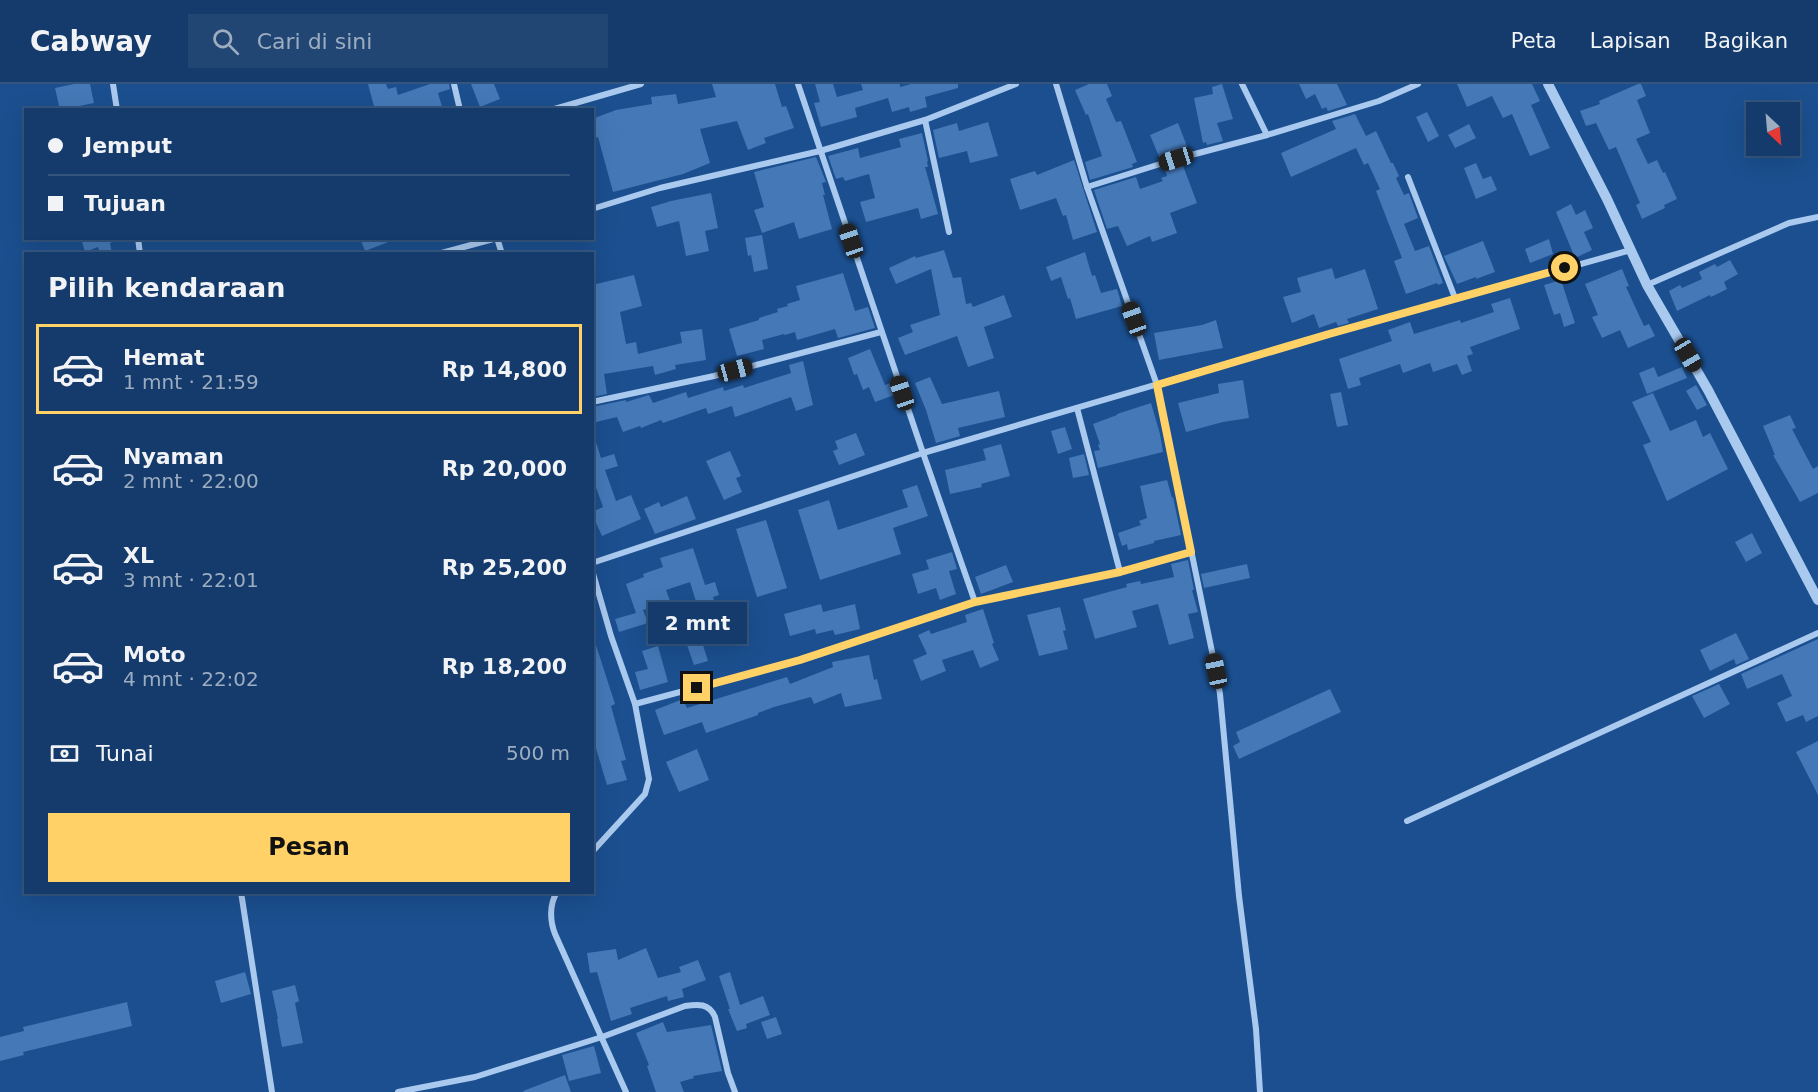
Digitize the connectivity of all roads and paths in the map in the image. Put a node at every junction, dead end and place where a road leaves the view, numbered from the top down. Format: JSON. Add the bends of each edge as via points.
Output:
{"nodes":[{"id":1,"x":113,"y":84,"type":"edge"},
{"id":2,"x":454,"y":84,"type":"edge"},
{"id":3,"x":641,"y":84,"type":"edge"},
{"id":4,"x":798,"y":84,"type":"edge"},
{"id":5,"x":1016,"y":84,"type":"edge"},
{"id":6,"x":1056,"y":84,"type":"edge"},
{"id":7,"x":1242,"y":84,"type":"edge"},
{"id":8,"x":1418,"y":84,"type":"edge"},
{"id":9,"x":1548,"y":84,"type":"edge"},
{"id":10,"x":117,"y":108,"type":"edge"},
{"id":11,"x":460,"y":108,"type":"edge"},
{"id":12,"x":558,"y":108,"type":"edge"},
{"id":13,"x":926,"y":120,"type":"junction"},
{"id":14,"x":1267,"y":135,"type":"junction"},
{"id":15,"x":820,"y":151,"type":"junction"},
{"id":16,"x":1408,"y":177,"type":"dead end"},
{"id":17,"x":1087,"y":187,"type":"junction"},
{"id":18,"x":594,"y":208,"type":"edge"},
{"id":19,"x":1818,"y":217,"type":"edge"},
{"id":20,"x":949,"y":232,"type":"dead end"},
{"id":21,"x":490,"y":240,"type":"edge"},
{"id":22,"x":1631,"y":250,"type":"junction"},
{"id":23,"x":445,"y":252,"type":"edge"},
{"id":24,"x":1647,"y":285,"type":"junction"},
{"id":25,"x":1455,"y":298,"type":"junction"},
{"id":26,"x":881,"y":332,"type":"junction"},
{"id":27,"x":1157,"y":385,"type":"junction"},
{"id":28,"x":594,"y":402,"type":"edge"},
{"id":29,"x":1077,"y":408,"type":"junction"},
{"id":30,"x":922,"y":453,"type":"junction"},
{"id":31,"x":1191,"y":552,"type":"junction"},
{"id":32,"x":594,"y":562,"type":"edge"},
{"id":33,"x":1120,"y":572,"type":"junction"},
{"id":34,"x":594,"y":577,"type":"edge"},
{"id":35,"x":1814,"y":586,"type":"edge"},
{"id":36,"x":1818,"y":600,"type":"edge"},
{"id":37,"x":975,"y":602,"type":"junction"},
{"id":38,"x":1818,"y":633,"type":"edge"},
{"id":39,"x":635,"y":704,"type":"junction"},
{"id":40,"x":1407,"y":821,"type":"dead end"},
{"id":41,"x":594,"y":850,"type":"edge"},
{"id":42,"x":241,"y":894,"type":"edge"},
{"id":43,"x":556,"y":894,"type":"edge"},
{"id":44,"x":602,"y":1037,"type":"junction"},
{"id":45,"x":272,"y":1092,"type":"edge"},
{"id":46,"x":398,"y":1092,"type":"edge"},
{"id":47,"x":626,"y":1092,"type":"edge"},
{"id":48,"x":735,"y":1092,"type":"edge"},
{"id":49,"x":1260,"y":1092,"type":"edge"}],
"edges":[{"from":1,"to":10,"type":"street"},
{"from":2,"to":11,"type":"street"},
{"from":3,"to":12,"type":"street"},
{"from":4,"to":15,"type":"street"},
{"from":5,"to":13,"type":"street"},
{"from":6,"to":17,"type":"street"},
{"from":7,"to":14,"type":"street"},
{"from":8,"to":14,"type":"street","via":[[1379,101]]},
{"from":9,"to":22,"type":"street"},
{"from":13,"to":15,"type":"street"},
{"from":13,"to":20,"type":"street"},
{"from":14,"to":17,"type":"street"},
{"from":15,"to":18,"type":"street","via":[[660,188]]},
{"from":15,"to":26,"type":"street"},
{"from":16,"to":25,"type":"street"},
{"from":17,"to":27,"type":"street"},
{"from":19,"to":24,"type":"street","via":[[1789,223]]},
{"from":21,"to":23,"type":"street"},
{"from":22,"to":24,"type":"street"},
{"from":22,"to":25,"type":"street"},
{"from":24,"to":35,"type":"street"},
{"from":25,"to":27,"type":"street"},
{"from":26,"to":28,"type":"street","via":[[714,376]]},
{"from":26,"to":30,"type":"street"},
{"from":27,"to":29,"type":"street"},
{"from":27,"to":31,"type":"street"},
{"from":29,"to":30,"type":"street"},
{"from":29,"to":33,"type":"street"},
{"from":30,"to":32,"type":"street"},
{"from":30,"to":37,"type":"street"},
{"from":31,"to":33,"type":"street"},
{"from":31,"to":49,"type":"street","via":[[1220,694]]},
{"from":33,"to":37,"type":"street"},
{"from":34,"to":39,"type":"street"},
{"from":35,"to":36,"type":"street"},
{"from":37,"to":39,"type":"street","via":[[800,660]]},
{"from":38,"to":40,"type":"street"},
{"from":39,"to":41,"type":"street","via":[[648,787]]},
{"from":42,"to":45,"type":"street"},
{"from":43,"to":44,"type":"street","via":[[552,925]]},
{"from":44,"to":46,"type":"street","via":[[475,1077]]},
{"from":44,"to":47,"type":"street"},
{"from":44,"to":48,"type":"street","via":[[685,1006],[706,1006],[715,1017]]}]}
